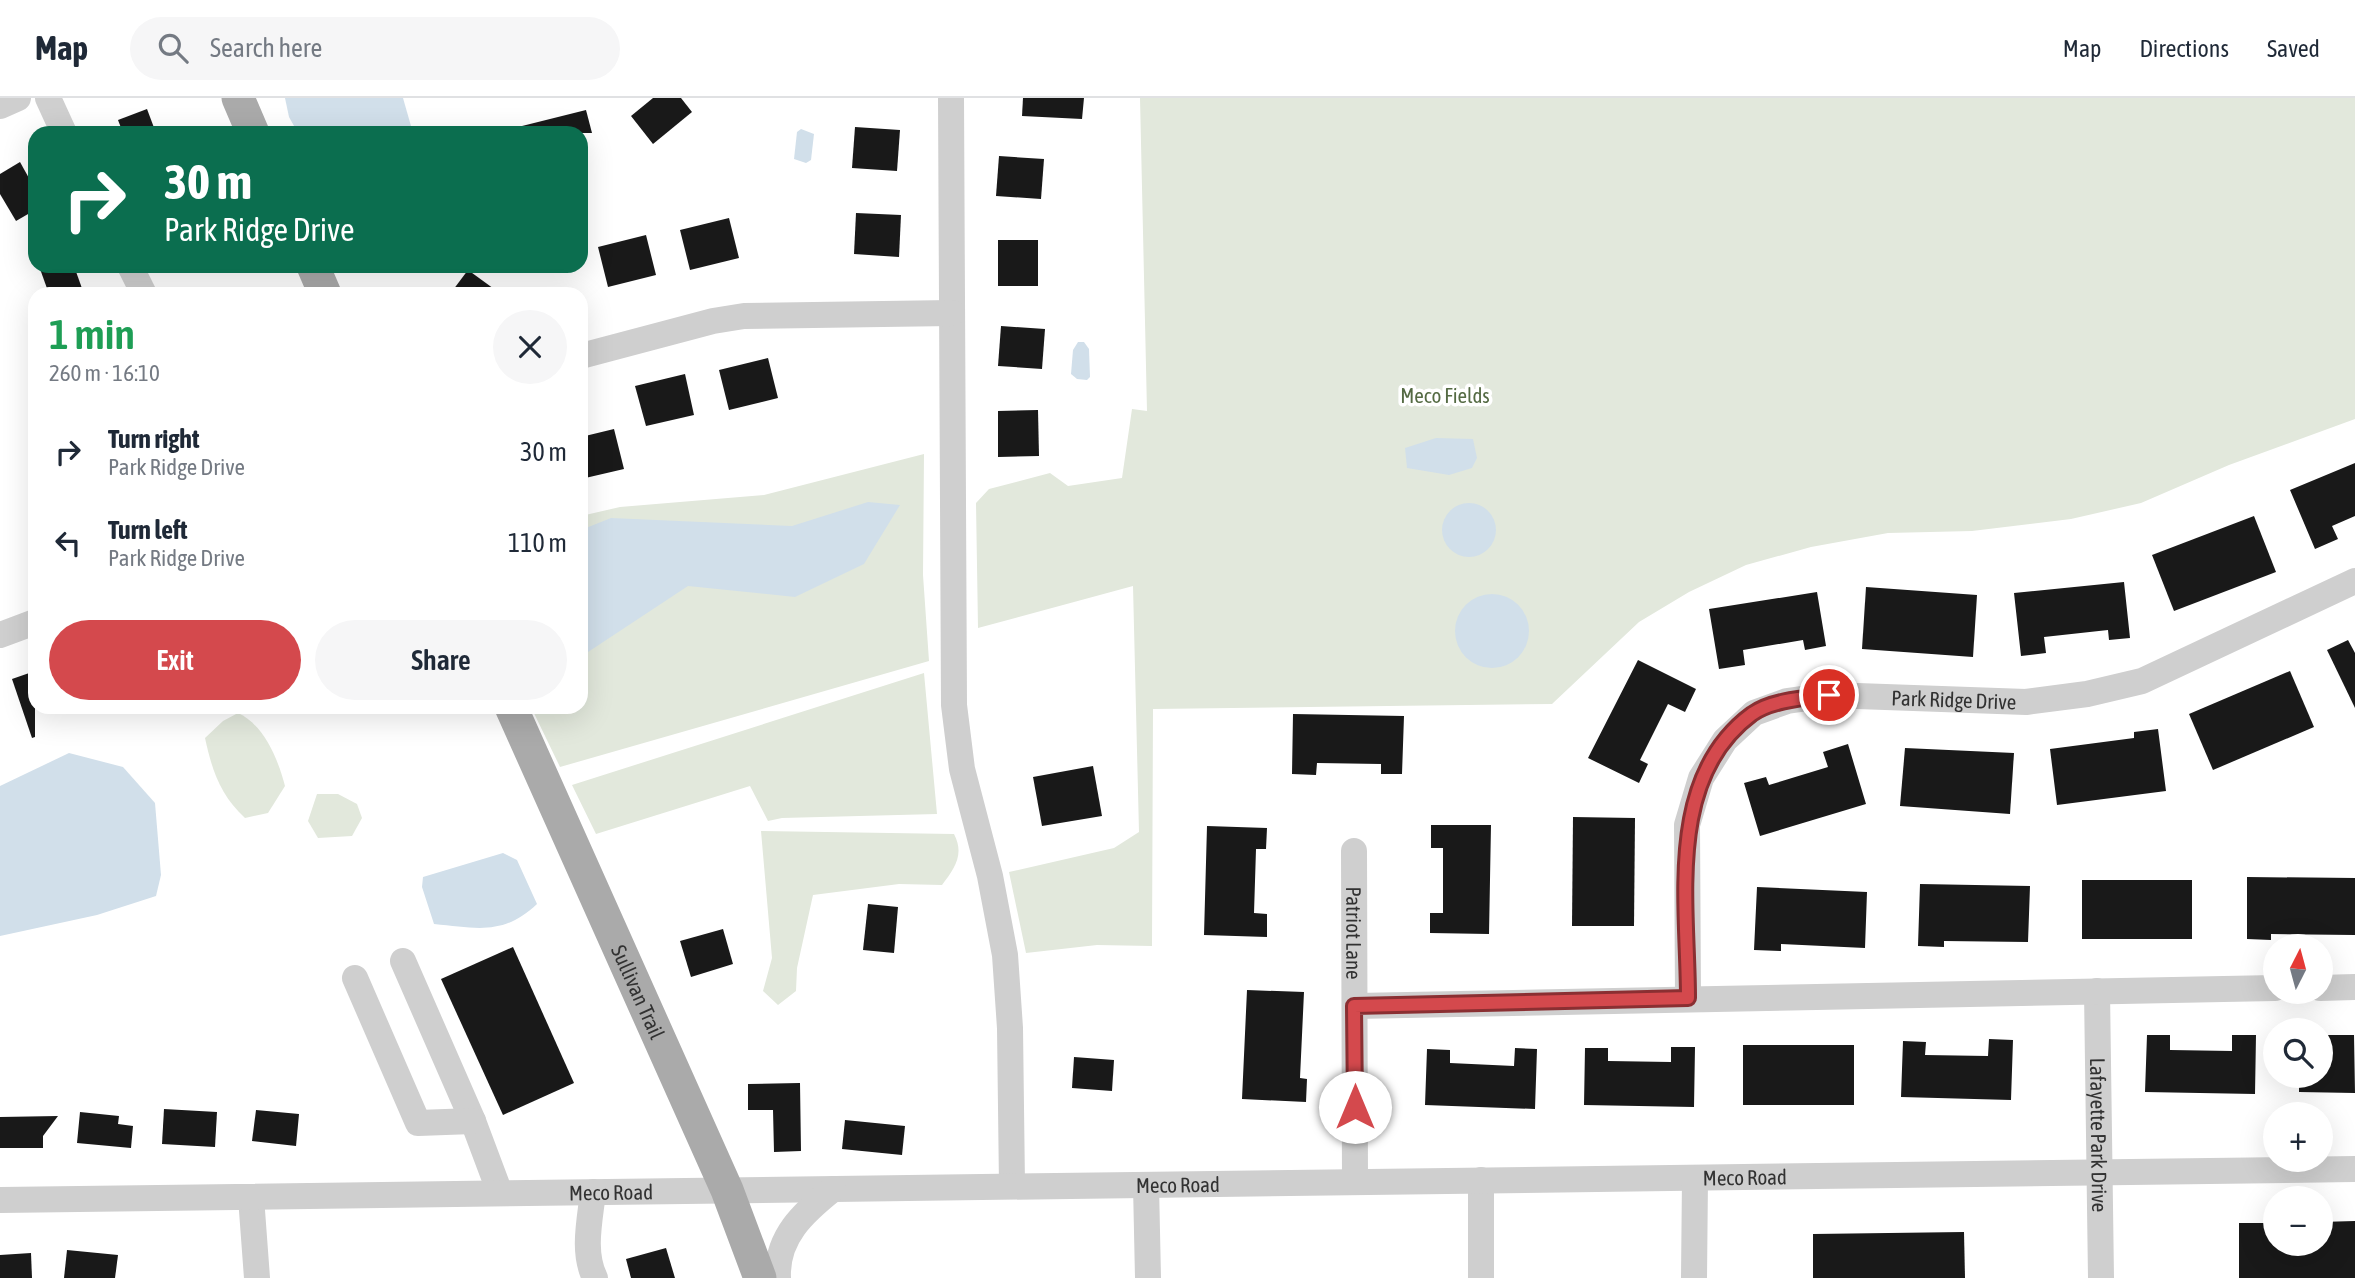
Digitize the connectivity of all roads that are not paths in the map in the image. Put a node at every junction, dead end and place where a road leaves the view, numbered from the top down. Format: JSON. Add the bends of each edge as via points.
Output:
{"nodes":[{"id":1,"x":18,"y":98,"type":"edge"},
{"id":2,"x":48,"y":98,"type":"edge"},
{"id":3,"x":238,"y":98,"type":"edge"},
{"id":4,"x":951,"y":98,"type":"edge"},
{"id":5,"x":0,"y":106,"type":"edge"},
{"id":6,"x":61,"y":126,"type":"edge"},
{"id":7,"x":250,"y":126,"type":"edge"},
{"id":8,"x":952,"y":313,"type":"junction"},
{"id":9,"x":588,"y":354,"type":"edge"},
{"id":10,"x":2355,"y":581,"type":"edge"},
{"id":11,"x":28,"y":625,"type":"edge"},
{"id":12,"x":0,"y":635,"type":"edge"},
{"id":13,"x":513,"y":714,"type":"edge"},
{"id":14,"x":1354,"y":851,"type":"dead end"},
{"id":15,"x":403,"y":961,"type":"dead end"},
{"id":16,"x":355,"y":978,"type":"dead end"},
{"id":17,"x":2355,"y":987,"type":"edge"},
{"id":18,"x":2263,"y":988,"type":"edge"},
{"id":19,"x":2333,"y":988,"type":"edge"},
{"id":20,"x":2097,"y":991,"type":"junction"},
{"id":21,"x":1688,"y":998,"type":"junction"},
{"id":22,"x":1354,"y":1006,"type":"junction"},
{"id":23,"x":473,"y":1121,"type":"junction"},
{"id":24,"x":2355,"y":1169,"type":"edge"},
{"id":25,"x":2099,"y":1172,"type":"junction"},
{"id":26,"x":1695,"y":1178,"type":"junction"},
{"id":27,"x":1481,"y":1180,"type":"junction"},
{"id":28,"x":1355,"y":1182,"type":"junction"},
{"id":29,"x":1146,"y":1185,"type":"junction"},
{"id":30,"x":1012,"y":1186,"type":"junction"},
{"id":31,"x":833,"y":1189,"type":"junction"},
{"id":32,"x":727,"y":1190,"type":"junction"},
{"id":33,"x":593,"y":1192,"type":"junction"},
{"id":34,"x":500,"y":1193,"type":"junction"},
{"id":35,"x":251,"y":1197,"type":"junction"},
{"id":36,"x":0,"y":1200,"type":"edge"},
{"id":37,"x":257,"y":1278,"type":"edge"},
{"id":38,"x":596,"y":1278,"type":"edge"},
{"id":39,"x":760,"y":1278,"type":"edge"},
{"id":40,"x":778,"y":1278,"type":"edge"},
{"id":41,"x":1148,"y":1278,"type":"edge"},
{"id":42,"x":1481,"y":1278,"type":"edge"},
{"id":43,"x":1694,"y":1278,"type":"edge"},
{"id":44,"x":2101,"y":1278,"type":"edge"}],
"edges":[{"from":1,"to":5,"type":"street"},
{"from":2,"to":6,"type":"street"},
{"from":3,"to":7,"type":"main road"},
{"from":4,"to":8,"type":"street"},
{"from":8,"to":9,"type":"street","via":[[744,316]]},
{"from":8,"to":30,"type":"street","via":[[954,705],[962,769],[1005,955]]},
{"from":10,"to":21,"type":"street","name":"Park Ridge Drive","via":[[2142,681],[2087,694],[2026,702],[1829,695],[1787,701],[1754,713],[1725,740],[1701,778],[1687,825]]},
{"from":11,"to":12,"type":"street"},
{"from":13,"to":32,"type":"main road","name":"Sullivan Trail"},
{"from":14,"to":22,"type":"street","name":"Patriot Lane"},
{"from":15,"to":23,"type":"street"},
{"from":16,"to":23,"type":"street","via":[[418,1123]]},
{"from":17,"to":19,"type":"street"},
{"from":18,"to":20,"type":"street"},
{"from":20,"to":21,"type":"street"},
{"from":20,"to":25,"type":"street","name":"Lafayette Park Drive"},
{"from":21,"to":22,"type":"street"},
{"from":22,"to":28,"type":"street","name":"Patriot Lane"},
{"from":23,"to":34,"type":"street"},
{"from":24,"to":25,"type":"street","name":"Meco Road"},
{"from":25,"to":26,"type":"street","name":"Meco Road"},
{"from":25,"to":44,"type":"street","name":"Lafayette Park Drive"},
{"from":26,"to":27,"type":"street","name":"Meco Road"},
{"from":26,"to":43,"type":"street"},
{"from":27,"to":28,"type":"street","name":"Meco Road"},
{"from":27,"to":42,"type":"street"},
{"from":28,"to":29,"type":"street","name":"Meco Road"},
{"from":29,"to":30,"type":"street","name":"Meco Road"},
{"from":29,"to":41,"type":"street"},
{"from":30,"to":31,"type":"street","name":"Meco Road"},
{"from":31,"to":32,"type":"street","name":"Meco Road"},
{"from":31,"to":40,"type":"street","via":[[803,1213],[785,1240]]},
{"from":32,"to":33,"type":"street","name":"Meco Road"},
{"from":32,"to":39,"type":"main road","name":"Sullivan Trail"},
{"from":33,"to":34,"type":"street","name":"Meco Road"},
{"from":33,"to":38,"type":"street","via":[[588,1239]]},
{"from":34,"to":35,"type":"street","name":"Meco Road"},
{"from":35,"to":36,"type":"street","name":"Meco Road"},
{"from":35,"to":37,"type":"street"}]}
